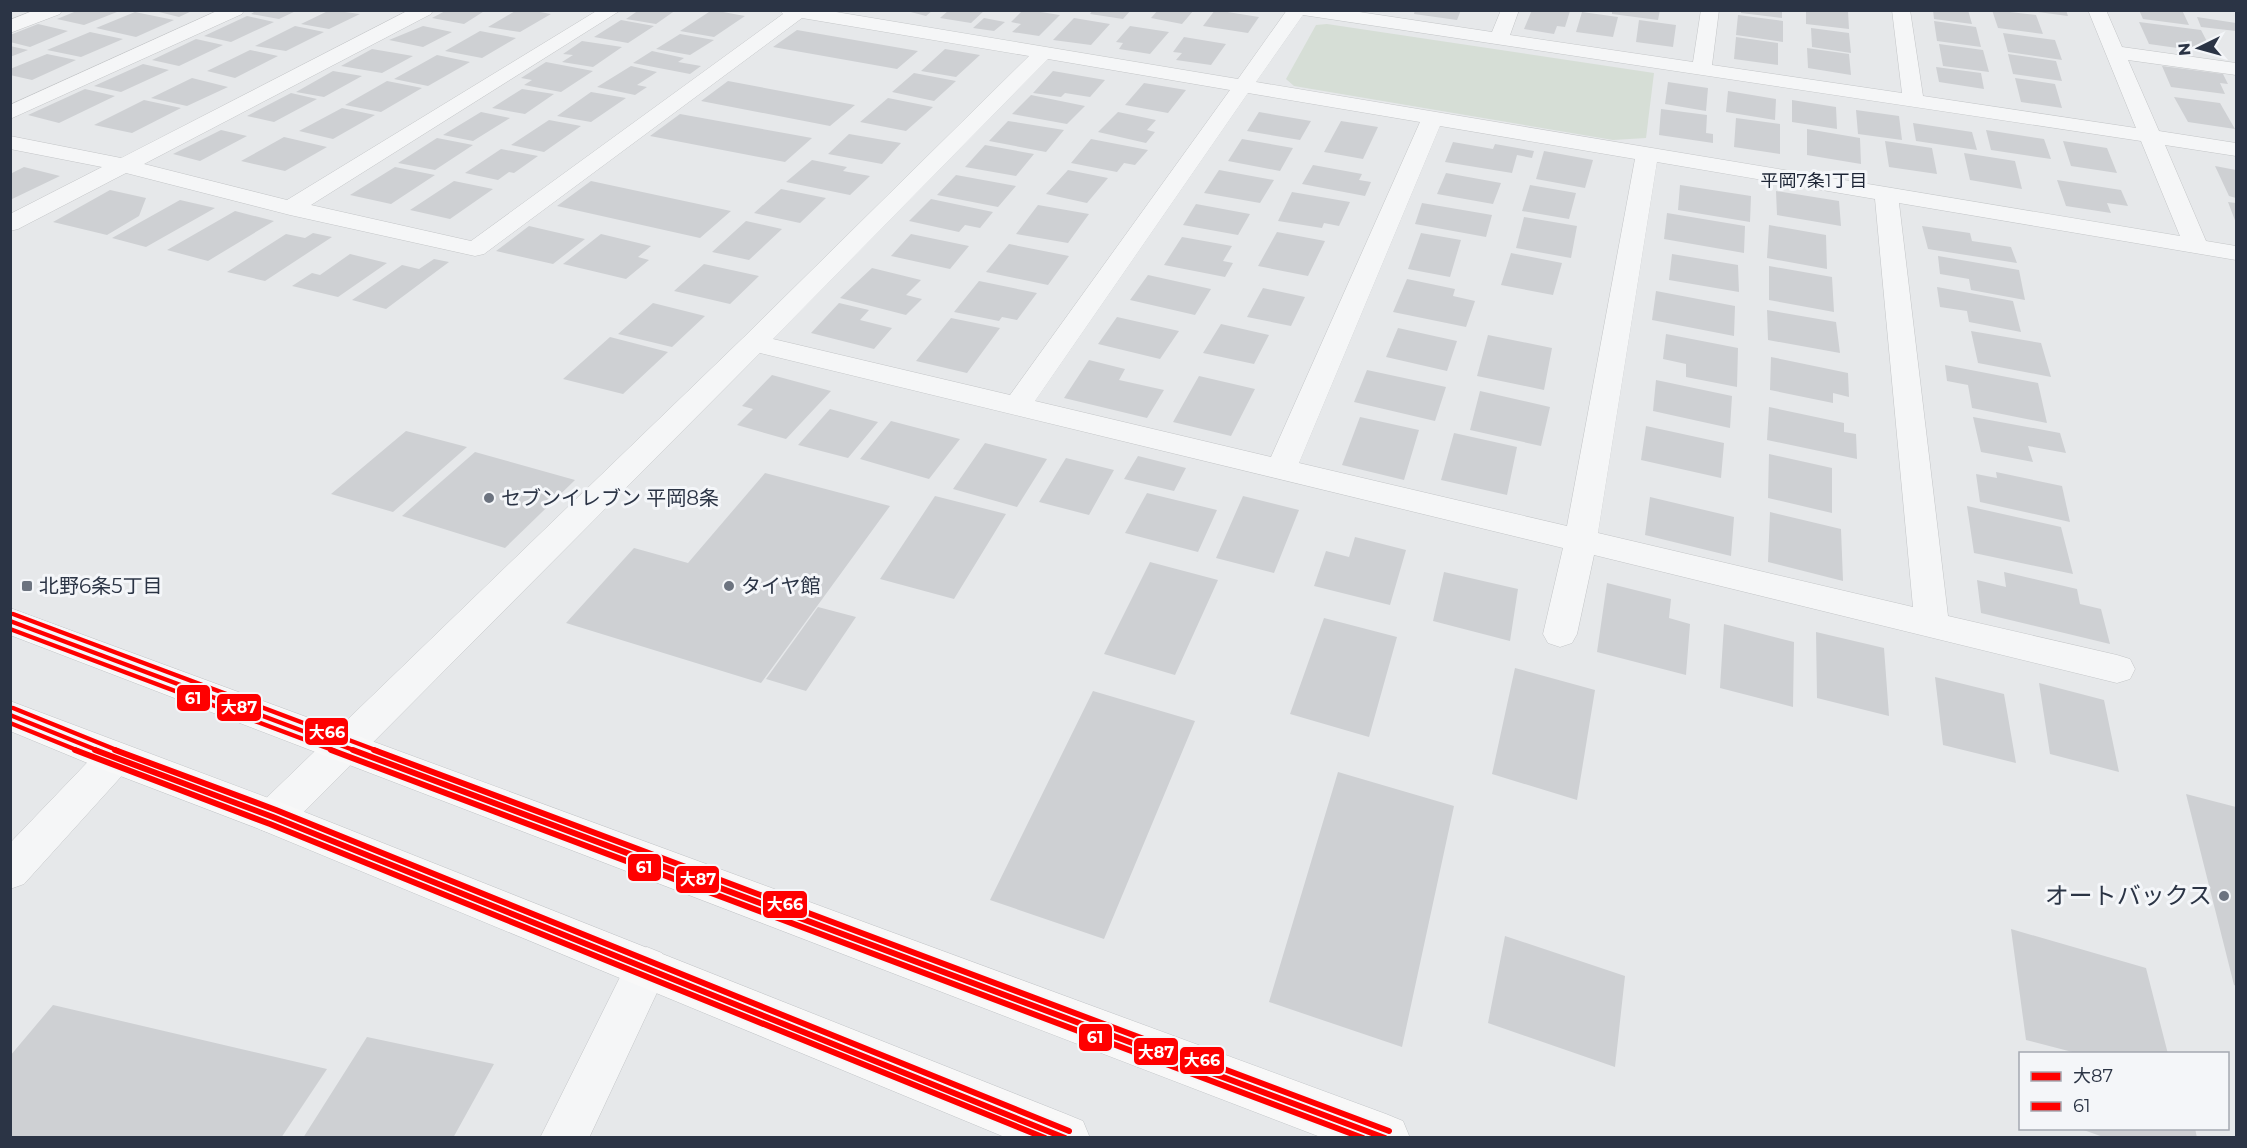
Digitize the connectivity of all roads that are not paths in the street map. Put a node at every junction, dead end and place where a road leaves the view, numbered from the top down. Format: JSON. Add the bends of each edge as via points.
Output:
{"nodes":[{"id":1,"x":53,"y":10,"type":"edge"},
{"id":2,"x":235,"y":10,"type":"edge"},
{"id":3,"x":424,"y":10,"type":"edge"},
{"id":4,"x":612,"y":10,"type":"edge"},
{"id":5,"x":1297,"y":10,"type":"edge"},
{"id":6,"x":1305,"y":10,"type":"edge"},
{"id":7,"x":1510,"y":10,"type":"edge"},
{"id":8,"x":1710,"y":10,"type":"edge"},
{"id":9,"x":1901,"y":10,"type":"edge"},
{"id":10,"x":2097,"y":10,"type":"edge"},
{"id":11,"x":793,"y":11,"type":"edge"},
{"id":12,"x":10,"y":27,"type":"edge"},
{"id":13,"x":1498,"y":39,"type":"junction"},
{"id":14,"x":2113,"y":52,"type":"junction"},
{"id":15,"x":1043,"y":53,"type":"junction"},
{"id":16,"x":1702,"y":68,"type":"junction"},
{"id":17,"x":2236,"y":69,"type":"edge"},
{"id":18,"x":1242,"y":86,"type":"junction"},
{"id":19,"x":1913,"y":100,"type":"junction"},
{"id":20,"x":10,"y":113,"type":"edge"},
{"id":21,"x":1433,"y":118,"type":"junction"},
{"id":22,"x":2148,"y":136,"type":"junction"},
{"id":23,"x":10,"y":142,"type":"edge"},
{"id":24,"x":2236,"y":149,"type":"edge"},
{"id":25,"x":1647,"y":153,"type":"junction"},
{"id":26,"x":123,"y":165,"type":"junction"},
{"id":27,"x":1886,"y":194,"type":"junction"},
{"id":28,"x":290,"y":208,"type":"junction"},
{"id":29,"x":10,"y":224,"type":"edge"},
{"id":30,"x":2196,"y":246,"type":"junction"},
{"id":31,"x":2236,"y":253,"type":"edge"},
{"id":32,"x":754,"y":343,"type":"junction"},
{"id":33,"x":1017,"y":406,"type":"junction"},
{"id":34,"x":1281,"y":469,"type":"junction"},
{"id":35,"x":1581,"y":540,"type":"junction"},
{"id":36,"x":10,"y":621,"type":"edge"},
{"id":37,"x":1932,"y":624,"type":"junction"},
{"id":38,"x":1560,"y":633,"type":"dead end"},
{"id":39,"x":2117,"y":669,"type":"dead end"},
{"id":40,"x":10,"y":715,"type":"edge"},
{"id":41,"x":344,"y":746,"type":"junction"},
{"id":42,"x":115,"y":758,"type":"junction"},
{"id":43,"x":273,"y":817,"type":"junction"},
{"id":44,"x":10,"y":871,"type":"edge"},
{"id":45,"x":647,"y":967,"type":"junction"},
{"id":46,"x":564,"y":1137,"type":"edge"},
{"id":47,"x":1066,"y":1137,"type":"edge"},
{"id":48,"x":1386,"y":1137,"type":"edge"}],
"edges":[{"from":1,"to":12,"type":"street"},
{"from":2,"to":20,"type":"street"},
{"from":3,"to":26,"type":"street"},
{"from":4,"to":28,"type":"street"},
{"from":5,"to":18,"type":"street"},
{"from":6,"to":13,"type":"street"},
{"from":7,"to":13,"type":"street"},
{"from":8,"to":16,"type":"street"},
{"from":9,"to":19,"type":"street"},
{"from":10,"to":14,"type":"street"},
{"from":11,"to":15,"type":"street"},
{"from":11,"to":28,"type":"street","via":[[475,249]]},
{"from":13,"to":16,"type":"street"},
{"from":14,"to":17,"type":"street"},
{"from":14,"to":22,"type":"street"},
{"from":15,"to":18,"type":"street"},
{"from":15,"to":32,"type":"street"},
{"from":16,"to":19,"type":"street"},
{"from":18,"to":21,"type":"street"},
{"from":18,"to":33,"type":"street"},
{"from":19,"to":22,"type":"street"},
{"from":21,"to":25,"type":"street"},
{"from":21,"to":34,"type":"street"},
{"from":22,"to":24,"type":"street"},
{"from":22,"to":30,"type":"street"},
{"from":23,"to":26,"type":"street"},
{"from":25,"to":27,"type":"street"},
{"from":25,"to":35,"type":"street"},
{"from":26,"to":28,"type":"street"},
{"from":26,"to":29,"type":"street"},
{"from":27,"to":30,"type":"street"},
{"from":27,"to":37,"type":"street"},
{"from":30,"to":31,"type":"street"},
{"from":32,"to":33,"type":"street"},
{"from":32,"to":41,"type":"street"},
{"from":33,"to":34,"type":"street"},
{"from":34,"to":35,"type":"street"},
{"from":35,"to":37,"type":"street"},
{"from":35,"to":38,"type":"street"},
{"from":36,"to":41,"type":"main road"},
{"from":37,"to":39,"type":"street"},
{"from":40,"to":42,"type":"main road"},
{"from":41,"to":43,"type":"street"},
{"from":41,"to":48,"type":"main road"},
{"from":42,"to":43,"type":"main road"},
{"from":42,"to":44,"type":"street"},
{"from":43,"to":45,"type":"main road"},
{"from":45,"to":46,"type":"street"},
{"from":45,"to":47,"type":"main road"}]}
